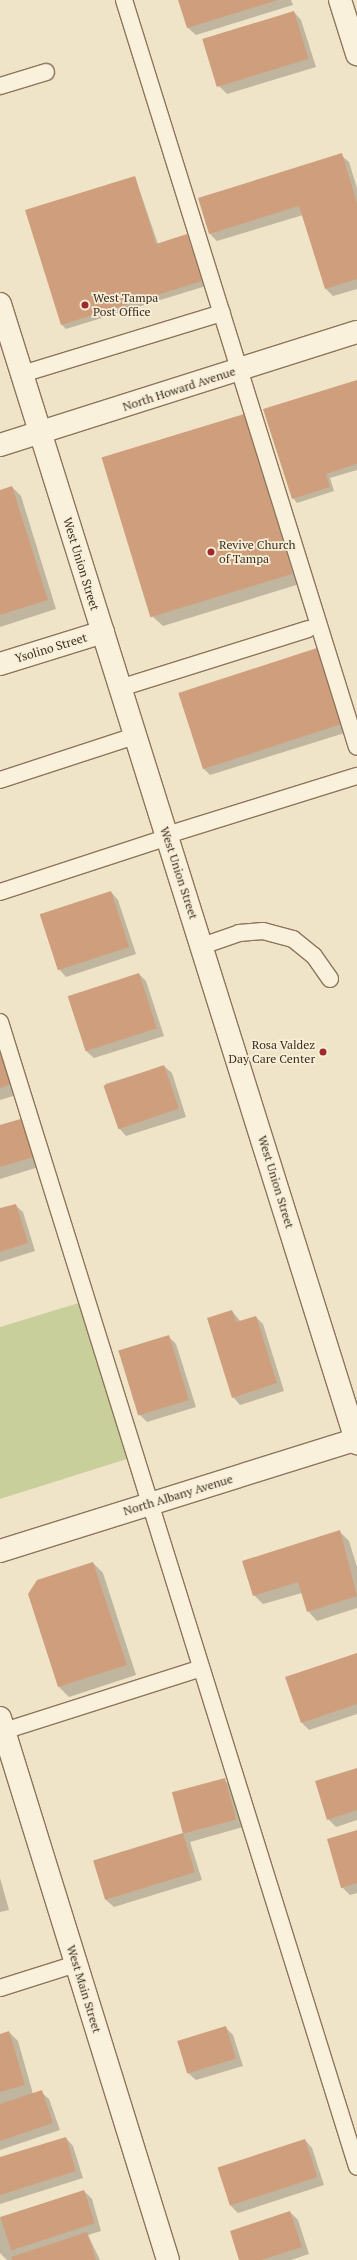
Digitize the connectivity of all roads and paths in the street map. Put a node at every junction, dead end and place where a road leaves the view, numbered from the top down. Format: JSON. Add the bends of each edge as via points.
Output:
{"nodes":[{"id":1,"x":124,"y":0,"type":"edge"},
{"id":2,"x":340,"y":0,"type":"edge"},
{"id":3,"x":357,"y":54,"type":"edge"},
{"id":4,"x":46,"y":72,"type":"dead end"},
{"id":5,"x":0,"y":86,"type":"edge"},
{"id":6,"x":0,"y":304,"type":"edge"},
{"id":7,"x":222,"y":313,"type":"junction"},
{"id":8,"x":357,"y":332,"type":"edge"},
{"id":9,"x":240,"y":369,"type":"junction"},
{"id":10,"x":22,"y":374,"type":"junction"},
{"id":11,"x":40,"y":432,"type":"junction"},
{"id":12,"x":0,"y":444,"type":"edge"},
{"id":13,"x":308,"y":629,"type":"dead end"},
{"id":14,"x":103,"y":632,"type":"junction"},
{"id":15,"x":0,"y":664,"type":"edge"},
{"id":16,"x":120,"y":688,"type":"junction"},
{"id":17,"x":135,"y":736,"type":"junction"},
{"id":18,"x":357,"y":747,"type":"edge"},
{"id":19,"x":357,"y":776,"type":"edge"},
{"id":20,"x":0,"y":780,"type":"edge"},
{"id":21,"x":167,"y":836,"type":"junction"},
{"id":22,"x":0,"y":892,"type":"edge"},
{"id":23,"x":202,"y":946,"type":"junction"},
{"id":24,"x":330,"y":979,"type":"dead end"},
{"id":25,"x":0,"y":1022,"type":"edge"},
{"id":26,"x":357,"y":1440,"type":"edge"},
{"id":27,"x":150,"y":1504,"type":"junction"},
{"id":28,"x":0,"y":1551,"type":"edge"},
{"id":29,"x":201,"y":1668,"type":"junction"},
{"id":30,"x":2,"y":1724,"type":"edge"},
{"id":31,"x":76,"y":1964,"type":"junction"},
{"id":32,"x":0,"y":1988,"type":"edge"},
{"id":33,"x":357,"y":2167,"type":"edge"},
{"id":34,"x":168,"y":2260,"type":"edge"}],
"edges":[{"from":1,"to":7,"type":"lane"},
{"from":2,"to":3,"type":"street"},
{"from":4,"to":5,"type":"lane"},
{"from":6,"to":10,"type":"street","name":"West Union Street"},
{"from":7,"to":9,"type":"lane"},
{"from":7,"to":10,"type":"lane"},
{"from":8,"to":9,"type":"street","name":"North Howard Avenue"},
{"from":9,"to":11,"type":"street","name":"North Howard Avenue"},
{"from":9,"to":18,"type":"lane"},
{"from":10,"to":11,"type":"street","name":"West Union Street"},
{"from":11,"to":12,"type":"street","name":"North Howard Avenue"},
{"from":11,"to":14,"type":"street","name":"West Union Street"},
{"from":13,"to":16,"type":"lane"},
{"from":14,"to":15,"type":"street","name":"Ysolino Street"},
{"from":14,"to":16,"type":"street","name":"West Union Street"},
{"from":16,"to":17,"type":"street","name":"West Union Street"},
{"from":17,"to":20,"type":"lane"},
{"from":17,"to":21,"type":"street","name":"West Union Street"},
{"from":19,"to":21,"type":"lane"},
{"from":21,"to":22,"type":"lane"},
{"from":21,"to":23,"type":"street","name":"West Union Street"},
{"from":23,"to":24,"type":"lane","via":[[239,933],[263,931],[293,939],[314,956]]},
{"from":23,"to":26,"type":"street","name":"West Union Street"},
{"from":25,"to":27,"type":"lane"},
{"from":26,"to":27,"type":"street","name":"North Albany Avenue"},
{"from":27,"to":28,"type":"street","name":"North Albany Avenue"},
{"from":27,"to":29,"type":"lane"},
{"from":29,"to":30,"type":"lane"},
{"from":29,"to":33,"type":"lane"},
{"from":30,"to":31,"type":"street","name":"West Main Street"},
{"from":31,"to":32,"type":"lane"},
{"from":31,"to":34,"type":"street","name":"West Main Street"}]}
